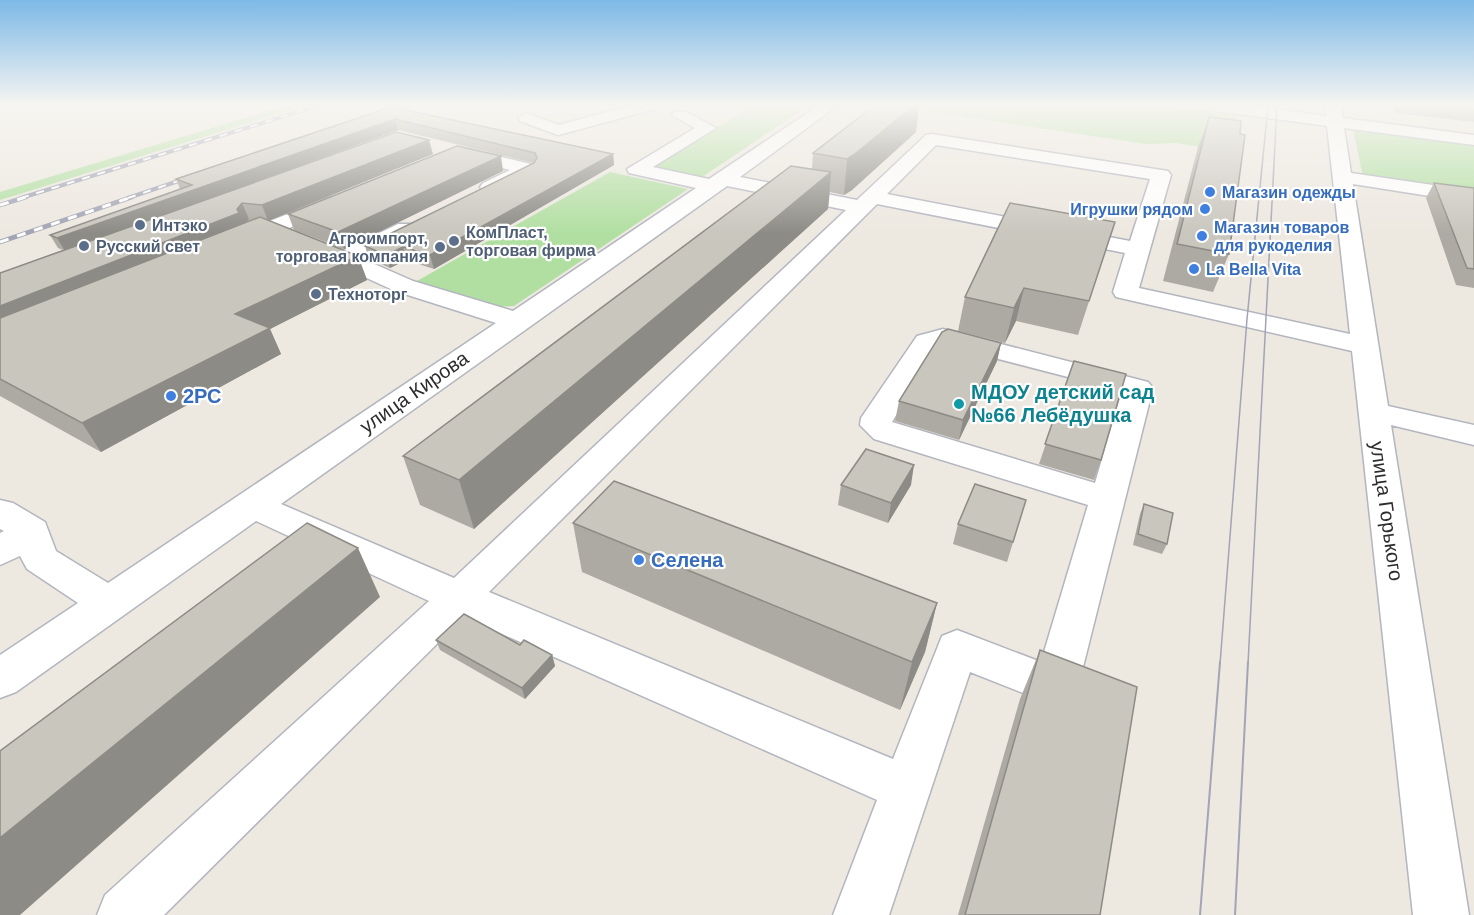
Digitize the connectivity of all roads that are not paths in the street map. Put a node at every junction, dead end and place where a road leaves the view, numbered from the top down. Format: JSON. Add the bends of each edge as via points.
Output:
{"nodes":[{"id":1,"x":672,"y":149,"type":"edge"},
{"id":2,"x":767,"y":149,"type":"edge"},
{"id":3,"x":922,"y":149,"type":"edge"},
{"id":4,"x":994,"y":149,"type":"edge"},
{"id":5,"x":1338,"y":149,"type":"edge"},
{"id":6,"x":444,"y":153,"type":"edge"},
{"id":7,"x":1342,"y":177,"type":"junction"},
{"id":8,"x":718,"y":182,"type":"junction"},
{"id":9,"x":351,"y":195,"type":"edge"},
{"id":10,"x":474,"y":195,"type":"edge"},
{"id":11,"x":1474,"y":197,"type":"edge"},
{"id":12,"x":866,"y":202,"type":"junction"},
{"id":13,"x":237,"y":219,"type":"edge"},
{"id":14,"x":420,"y":221,"type":"edge"},
{"id":15,"x":267,"y":230,"type":"junction"},
{"id":16,"x":1138,"y":249,"type":"junction"},
{"id":17,"x":213,"y":252,"type":"edge"},
{"id":18,"x":345,"y":258,"type":"junction"},
{"id":19,"x":517,"y":321,"type":"junction"},
{"id":20,"x":1365,"y":346,"type":"junction"},
{"id":21,"x":1374,"y":412,"type":"junction"},
{"id":22,"x":1474,"y":435,"type":"edge"},
{"id":23,"x":1107,"y":498,"type":"junction"},
{"id":24,"x":252,"y":505,"type":"junction"},
{"id":25,"x":0,"y":512,"type":"edge"},
{"id":26,"x":32,"y":531,"type":"junction"},
{"id":27,"x":0,"y":551,"type":"edge"},
{"id":28,"x":459,"y":597,"type":"junction"},
{"id":29,"x":109,"y":603,"type":"junction"},
{"id":30,"x":0,"y":679,"type":"edge"},
{"id":31,"x":906,"y":788,"type":"junction"},
{"id":32,"x":125,"y":915,"type":"edge"},
{"id":33,"x":861,"y":915,"type":"edge"},
{"id":34,"x":1441,"y":915,"type":"edge"}],
"edges":[{"from":1,"to":8,"type":"street","via":[[636,169]]},
{"from":2,"to":8,"type":"street","name":"улица Кирова"},
{"from":3,"to":12,"type":"street"},
{"from":4,"to":16,"type":"street","via":[[1161,175]]},
{"from":5,"to":7,"type":"street","name":"улица Горького"},
{"from":6,"to":10,"type":"street","via":[[528,169]]},
{"from":7,"to":11,"type":"street"},
{"from":7,"to":20,"type":"street","name":"улица Горького"},
{"from":8,"to":12,"type":"street"},
{"from":8,"to":19,"type":"street","name":"улица Кирова"},
{"from":9,"to":15,"type":"street"},
{"from":12,"to":16,"type":"street"},
{"from":12,"to":28,"type":"street"},
{"from":13,"to":15,"type":"street"},
{"from":14,"to":18,"type":"street"},
{"from":15,"to":17,"type":"street"},
{"from":15,"to":18,"type":"street"},
{"from":16,"to":20,"type":"street","via":[[1125,292]]},
{"from":18,"to":19,"type":"street","via":[[404,286]]},
{"from":19,"to":24,"type":"street","name":"улица Кирова"},
{"from":20,"to":21,"type":"street","name":"улица Горького"},
{"from":21,"to":22,"type":"street"},
{"from":21,"to":34,"type":"street","name":"улица Горького"},
{"from":23,"to":23,"type":"street","via":[[1139,393],[1131,384],[943,337],[934,338],[927,342],[877,418],[876,425],[885,432]]},
{"from":23,"to":31,"type":"street","via":[[1056,687],[957,648]]},
{"from":24,"to":28,"type":"street"},
{"from":24,"to":29,"type":"street","name":"улица Кирова"},
{"from":25,"to":26,"type":"street"},
{"from":26,"to":27,"type":"street"},
{"from":26,"to":29,"type":"street","via":[[40,559]]},
{"from":28,"to":31,"type":"street"},
{"from":28,"to":32,"type":"street"},
{"from":29,"to":30,"type":"street","name":"улица Кирова"},
{"from":31,"to":33,"type":"street"}]}
